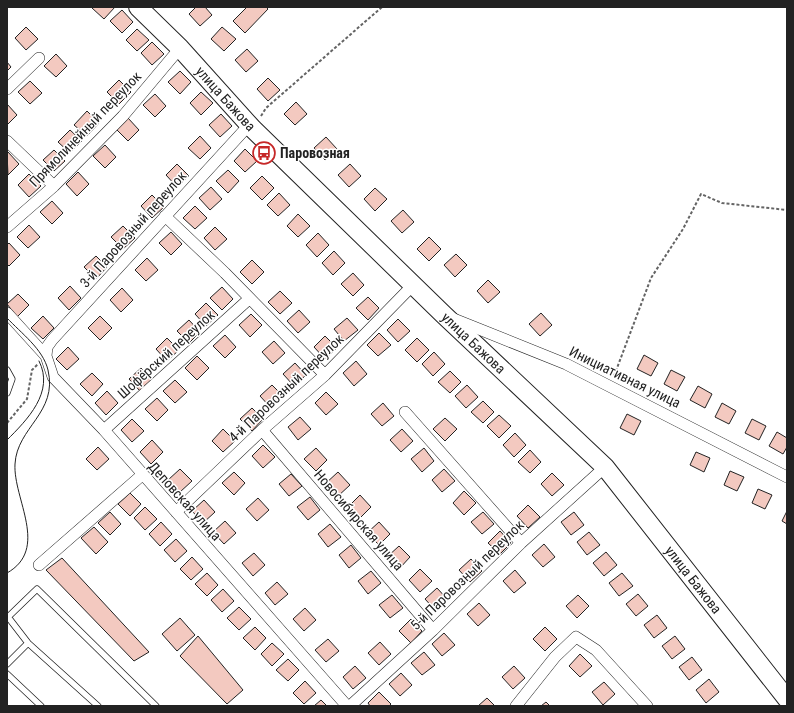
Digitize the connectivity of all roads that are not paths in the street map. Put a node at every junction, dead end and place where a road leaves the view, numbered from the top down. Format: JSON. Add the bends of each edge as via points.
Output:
{"nodes":[{"id":1,"x":138,"y":7,"type":"edge"},
{"id":2,"x":180,"y":48,"type":"junction"},
{"id":3,"x":39,"y":58,"type":"dead end"},
{"id":4,"x":7,"y":89,"type":"edge"},
{"id":5,"x":251,"y":127,"type":"junction"},
{"id":6,"x":7,"y":142,"type":"edge"},
{"id":7,"x":54,"y":186,"type":"junction"},
{"id":8,"x":165,"y":216,"type":"junction"},
{"id":9,"x":7,"y":227,"type":"edge"},
{"id":10,"x":414,"y":284,"type":"junction"},
{"id":11,"x":249,"y":299,"type":"junction"},
{"id":12,"x":7,"y":313,"type":"edge"},
{"id":13,"x":444,"y":315,"type":"junction"},
{"id":14,"x":46,"y":356,"type":"junction"},
{"id":15,"x":7,"y":370,"type":"edge"},
{"id":16,"x":325,"y":375,"type":"junction"},
{"id":17,"x":7,"y":393,"type":"edge"},
{"id":18,"x":405,"y":412,"type":"dead end"},
{"id":19,"x":104,"y":430,"type":"junction"},
{"id":20,"x":262,"y":430,"type":"junction"},
{"id":21,"x":605,"y":467,"type":"junction"},
{"id":22,"x":142,"y":475,"type":"junction"},
{"id":23,"x":787,"y":478,"type":"edge"},
{"id":24,"x":176,"y":512,"type":"junction"},
{"id":25,"x":521,"y":543,"type":"junction"},
{"id":26,"x":39,"y":565,"type":"dead end"},
{"id":27,"x":433,"y":630,"type":"junction"},
{"id":28,"x":28,"y":643,"type":"junction"},
{"id":29,"x":7,"y":664,"type":"edge"},
{"id":30,"x":7,"y":674,"type":"edge"},
{"id":31,"x":787,"y":699,"type":"edge"},
{"id":32,"x":41,"y":706,"type":"edge"},
{"id":33,"x":98,"y":706,"type":"edge"},
{"id":34,"x":156,"y":706,"type":"edge"},
{"id":35,"x":347,"y":706,"type":"edge"},
{"id":36,"x":350,"y":706,"type":"edge"},
{"id":37,"x":516,"y":706,"type":"edge"},
{"id":38,"x":647,"y":706,"type":"edge"}],
"edges":[{"from":1,"to":2,"type":"highway","name":"улица Бажова"},
{"from":2,"to":5,"type":"highway","name":"улица Бажова"},
{"from":2,"to":7,"type":"street","name":"Прямолинейный переулок","via":[[123,116]]},
{"from":3,"to":4,"type":"street"},
{"from":5,"to":8,"type":"street","name":"3-й Паровозный переулок"},
{"from":5,"to":10,"type":"highway","name":"улица Бажова"},
{"from":6,"to":7,"type":"street"},
{"from":7,"to":9,"type":"street","name":"Прямолинейный переулок"},
{"from":8,"to":11,"type":"street"},
{"from":8,"to":14,"type":"street","name":"3-й Паровозный переулок","via":[[52,340],[47,347]]},
{"from":10,"to":13,"type":"highway","name":"улица Бажова"},
{"from":10,"to":16,"type":"street","name":"4-й Паровозный переулок"},
{"from":11,"to":16,"type":"street"},
{"from":11,"to":19,"type":"street","name":"Шофёрский переулок"},
{"from":12,"to":14,"type":"street","name":"Деповская улица"},
{"from":13,"to":21,"type":"highway","name":"улица Бажова"},
{"from":13,"to":23,"type":"street","name":"Инициативная улица","via":[[566,364]]},
{"from":14,"to":19,"type":"street","name":"Деповская улица","via":[[53,376]]},
{"from":15,"to":17,"type":"lane","via":[[12,379]]},
{"from":16,"to":20,"type":"street","name":"4-й Паровозный переулок"},
{"from":18,"to":25,"type":"street"},
{"from":19,"to":22,"type":"street","name":"Деповская улица"},
{"from":20,"to":24,"type":"street","name":"4-й Паровозный переулок"},
{"from":20,"to":27,"type":"street","name":"Новосибирская улица"},
{"from":21,"to":25,"type":"street","name":"5-й Паровозный переулок"},
{"from":21,"to":31,"type":"highway","name":"улица Бажова"},
{"from":22,"to":24,"type":"street","name":"Деповская улица"},
{"from":22,"to":26,"type":"street"},
{"from":24,"to":35,"type":"street","name":"Деповская улица"},
{"from":25,"to":27,"type":"street","name":"5-й Паровозный переулок"},
{"from":27,"to":36,"type":"street","name":"5-й Паровозный переулок"},
{"from":28,"to":29,"type":"lane"},
{"from":28,"to":33,"type":"lane"},
{"from":28,"to":34,"type":"lane","via":[[8,617],[38,589]]},
{"from":30,"to":32,"type":"lane"},
{"from":37,"to":38,"type":"street","via":[[555,657],[576,637],[596,650]]}]}
